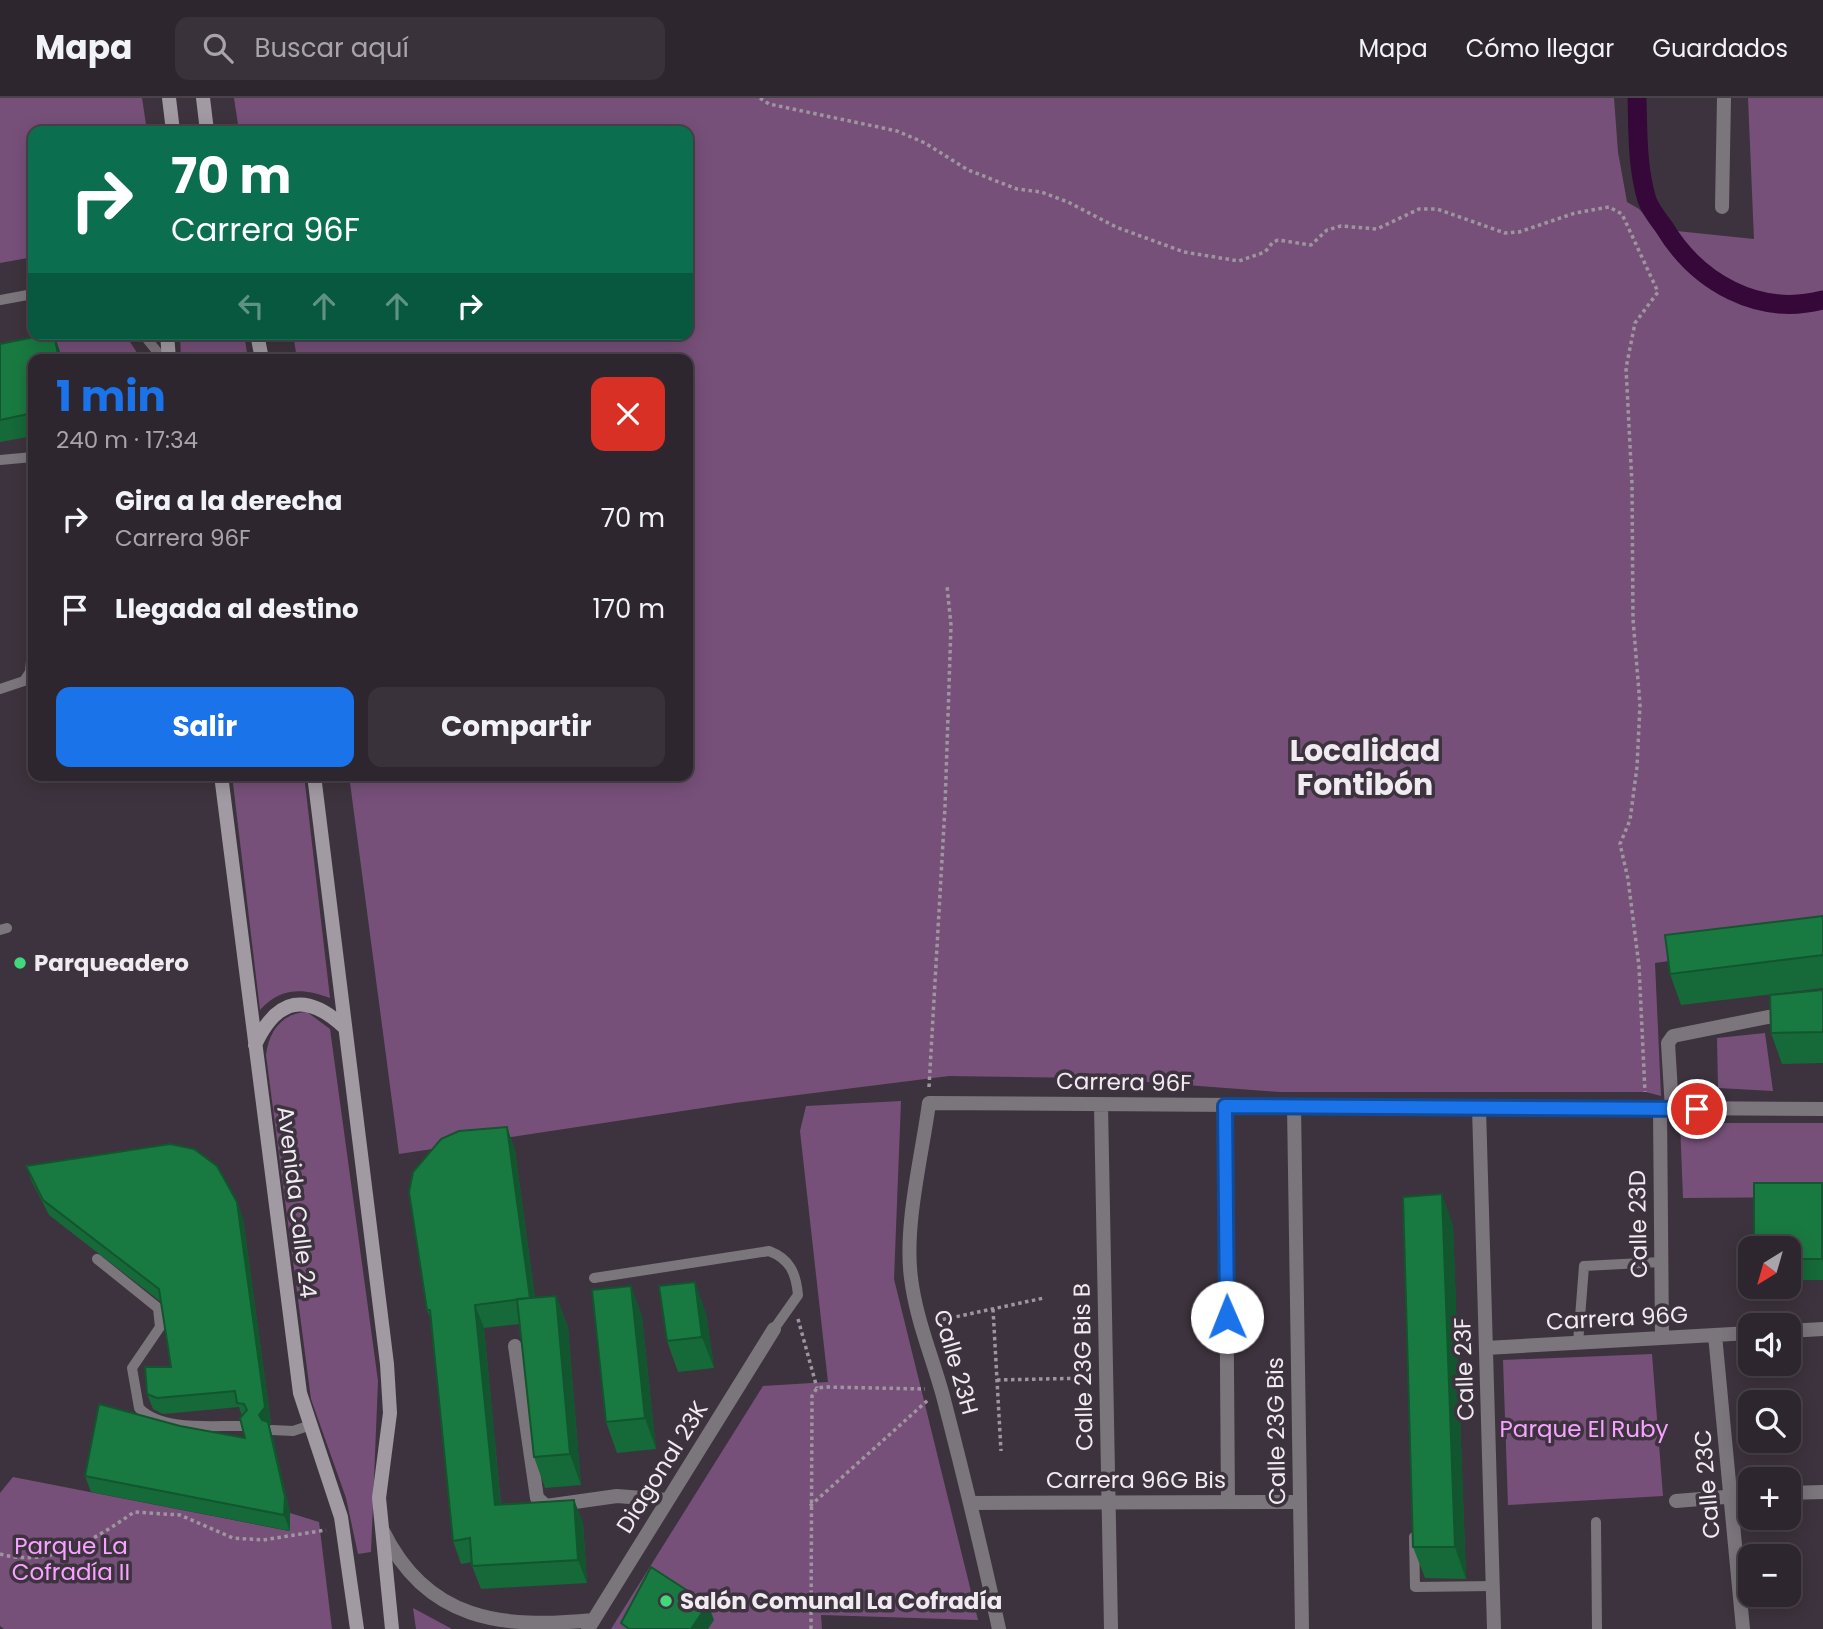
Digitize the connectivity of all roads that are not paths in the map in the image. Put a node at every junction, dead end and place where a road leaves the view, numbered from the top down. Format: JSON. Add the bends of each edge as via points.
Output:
{"nodes":[{"id":1,"x":169,"y":98,"type":"edge"},
{"id":2,"x":203,"y":98,"type":"edge"},
{"id":3,"x":1724,"y":98,"type":"edge"},
{"id":4,"x":172,"y":126,"type":"edge"},
{"id":5,"x":206,"y":126,"type":"edge"},
{"id":6,"x":1722,"y":207,"type":"dead end"},
{"id":7,"x":28,"y":295,"type":"edge"},
{"id":8,"x":0,"y":300,"type":"edge"},
{"id":9,"x":148,"y":340,"type":"edge"},
{"id":10,"x":159,"y":354,"type":"edge"},
{"id":11,"x":28,"y":457,"type":"edge"},
{"id":12,"x":0,"y":460,"type":"edge"},
{"id":13,"x":28,"y":675,"type":"edge"},
{"id":14,"x":0,"y":689,"type":"edge"},
{"id":15,"x":222,"y":781,"type":"edge"},
{"id":16,"x":315,"y":781,"type":"edge"},
{"id":17,"x":1823,"y":1013,"type":"edge"},
{"id":18,"x":345,"y":1028,"type":"junction"},
{"id":19,"x":255,"y":1045,"type":"junction"},
{"id":20,"x":929,"y":1103,"type":"joint"},
{"id":21,"x":1101,"y":1105,"type":"junction"},
{"id":22,"x":1225,"y":1106,"type":"junction"},
{"id":23,"x":1294,"y":1106,"type":"junction"},
{"id":24,"x":1479,"y":1108,"type":"junction"},
{"id":25,"x":1823,"y":1109,"type":"edge"},
{"id":26,"x":1666,"y":1110,"type":"junction"},
{"id":27,"x":97,"y":1259,"type":"edge"},
{"id":28,"x":1661,"y":1262,"type":"junction"},
{"id":29,"x":594,"y":1278,"type":"dead end"},
{"id":30,"x":774,"y":1329,"type":"joint"},
{"id":31,"x":1823,"y":1329,"type":"edge"},
{"id":32,"x":1801,"y":1330,"type":"edge"},
{"id":33,"x":1738,"y":1334,"type":"edge"},
{"id":34,"x":1715,"y":1335,"type":"junction"},
{"id":35,"x":1662,"y":1338,"type":"junction"},
{"id":36,"x":1578,"y":1343,"type":"junction"},
{"id":37,"x":515,"y":1346,"type":"dead end"},
{"id":38,"x":1486,"y":1348,"type":"junction"},
{"id":39,"x":245,"y":1426,"type":"edge"},
{"id":40,"x":308,"y":1426,"type":"junction"},
{"id":41,"x":272,"y":1430,"type":"edge"},
{"id":42,"x":1823,"y":1492,"type":"edge"},
{"id":43,"x":1801,"y":1493,"type":"edge"},
{"id":44,"x":1732,"y":1496,"type":"junction"},
{"id":45,"x":1738,"y":1496,"type":"edge"},
{"id":46,"x":668,"y":1500,"type":"junction"},
{"id":47,"x":1676,"y":1500,"type":"dead end"},
{"id":48,"x":1228,"y":1502,"type":"junction"},
{"id":49,"x":1300,"y":1502,"type":"junction"},
{"id":50,"x":971,"y":1503,"type":"junction"},
{"id":51,"x":1109,"y":1503,"type":"junction"},
{"id":52,"x":1414,"y":1519,"type":"edge"},
{"id":53,"x":1596,"y":1522,"type":"dead end"},
{"id":54,"x":381,"y":1527,"type":"junction"},
{"id":55,"x":1493,"y":1587,"type":"junction"},
{"id":56,"x":591,"y":1625,"type":"edge"},
{"id":57,"x":357,"y":1629,"type":"edge"},
{"id":58,"x":392,"y":1629,"type":"edge"},
{"id":59,"x":999,"y":1629,"type":"edge"},
{"id":60,"x":1111,"y":1629,"type":"edge"},
{"id":61,"x":1302,"y":1629,"type":"edge"},
{"id":62,"x":1494,"y":1629,"type":"edge"},
{"id":63,"x":1597,"y":1629,"type":"edge"},
{"id":64,"x":1743,"y":1629,"type":"edge"}],
"edges":[{"from":1,"to":4,"type":"main road"},
{"from":2,"to":5,"type":"main road"},
{"from":3,"to":6,"type":"street"},
{"from":7,"to":8,"type":"lane"},
{"from":9,"to":10,"type":"lane"},
{"from":11,"to":12,"type":"lane"},
{"from":13,"to":14,"type":"lane","via":[[24,681]]},
{"from":15,"to":19,"type":"main road","name":"Avenida Calle 24"},
{"from":16,"to":18,"type":"main road"},
{"from":17,"to":26,"type":"street","name":"Calle 23D","via":[[1768,1017],[1673,1037],[1668,1043]]},
{"from":18,"to":19,"type":"main road","via":[[320,1007],[291,1004],[268,1022]]},
{"from":18,"to":54,"type":"main road","via":[[387,1364],[390,1413],[380,1484]]},
{"from":19,"to":40,"type":"main road","name":"Avenida Calle 24","via":[[285,1289]]},
{"from":20,"to":21,"type":"street","name":"Carrera 96F"},
{"from":20,"to":50,"type":"street","name":"Calle 23H","via":[[911,1276],[920,1325]]},
{"from":21,"to":22,"type":"street","name":"Carrera 96F"},
{"from":21,"to":51,"type":"street","name":"Calle 23G Bis B"},
{"from":22,"to":23,"type":"street","name":"Carrera 96F"},
{"from":22,"to":48,"type":"street"},
{"from":23,"to":24,"type":"street","name":"Carrera 96F"},
{"from":23,"to":49,"type":"street","name":"Calle 23G Bis"},
{"from":24,"to":26,"type":"street","name":"Carrera 96F"},
{"from":24,"to":38,"type":"street","name":"Calle 23F"},
{"from":25,"to":26,"type":"street","name":"Carrera 96F"},
{"from":26,"to":28,"type":"street","name":"Calle 23D"},
{"from":27,"to":39,"type":"lane","via":[[158,1308],[160,1326],[132,1368],[139,1408],[153,1418],[174,1423]]},
{"from":28,"to":35,"type":"street","name":"Calle 23D"},
{"from":28,"to":36,"type":"lane","via":[[1584,1266]]},
{"from":29,"to":30,"type":"lane","via":[[769,1251],[790,1265],[798,1295]]},
{"from":30,"to":46,"type":"street","name":"Diagonal 23K"},
{"from":31,"to":32,"type":"street"},
{"from":33,"to":34,"type":"street","name":"Carrera 96G"},
{"from":34,"to":35,"type":"street","name":"Carrera 96G"},
{"from":34,"to":44,"type":"street","name":"Calle 23C"},
{"from":35,"to":36,"type":"street","name":"Carrera 96G"},
{"from":36,"to":38,"type":"street","name":"Carrera 96G"},
{"from":37,"to":46,"type":"street","via":[[541,1503],[617,1496]]},
{"from":38,"to":55,"type":"street","name":"Calle 23F"},
{"from":40,"to":41,"type":"lane"},
{"from":40,"to":57,"type":"main road","name":"Avenida Calle 24","via":[[341,1517]]},
{"from":42,"to":43,"type":"street"},
{"from":44,"to":45,"type":"street"},
{"from":44,"to":47,"type":"street"},
{"from":44,"to":64,"type":"street","name":"Calle 23C"},
{"from":46,"to":56,"type":"street","name":"Diagonal 23K"},
{"from":48,"to":49,"type":"street","name":"Carrera 96G Bis"},
{"from":48,"to":51,"type":"street","name":"Carrera 96G Bis"},
{"from":49,"to":61,"type":"street","name":"Calle 23G Bis"},
{"from":50,"to":51,"type":"street","name":"Carrera 96G Bis"},
{"from":50,"to":59,"type":"street","name":"Calle 23H"},
{"from":51,"to":60,"type":"street","name":"Calle 23G Bis B"},
{"from":52,"to":55,"type":"lane","via":[[1415,1587]]},
{"from":53,"to":63,"type":"lane"},
{"from":54,"to":56,"type":"street","via":[[408,1572],[455,1609],[516,1628]]},
{"from":54,"to":58,"type":"main road"},
{"from":55,"to":62,"type":"street","name":"Calle 23F"}]}
